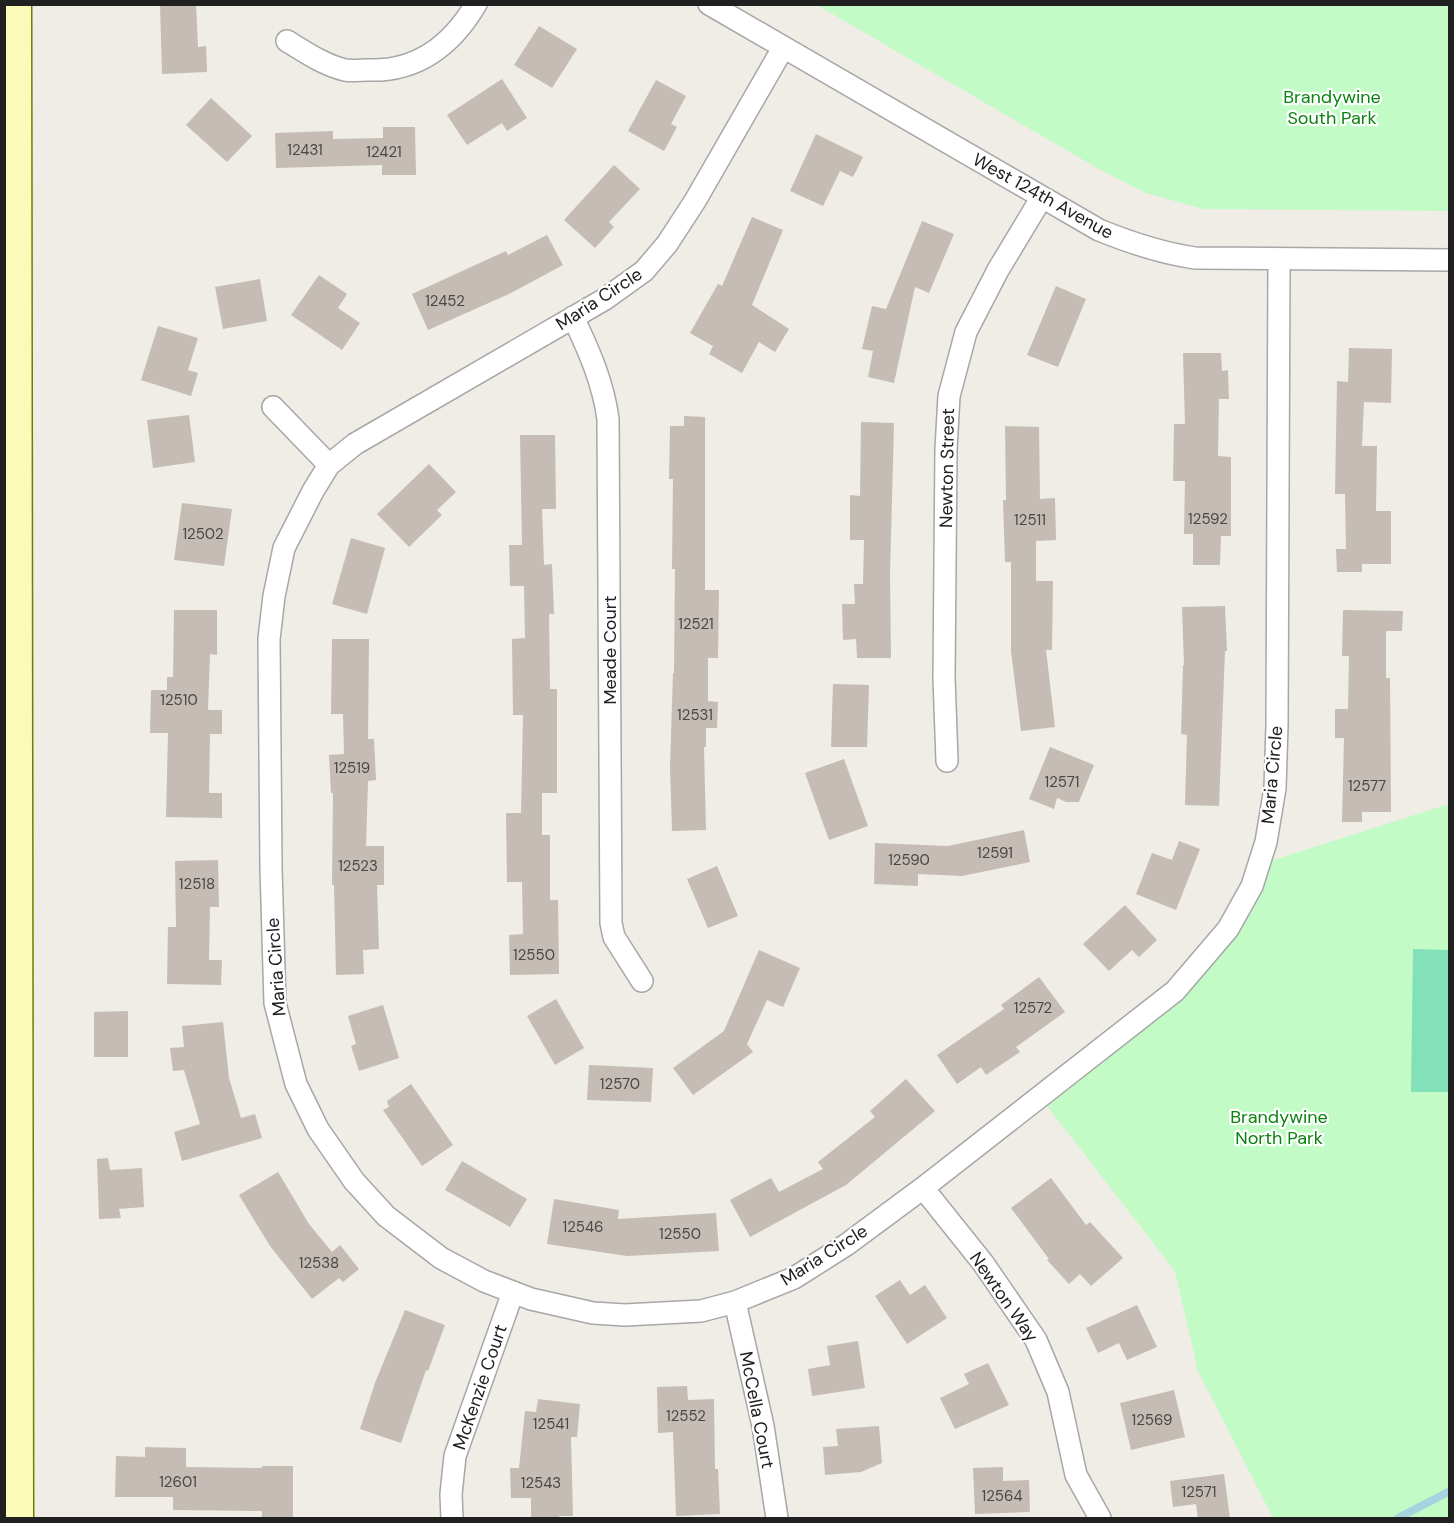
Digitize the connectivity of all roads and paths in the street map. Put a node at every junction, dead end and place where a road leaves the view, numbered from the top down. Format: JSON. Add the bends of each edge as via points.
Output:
{"nodes":[{"id":1,"x":16,"y":4,"type":"edge"},
{"id":2,"x":476,"y":4,"type":"edge"},
{"id":3,"x":709,"y":4,"type":"edge"},
{"id":4,"x":287,"y":41,"type":"dead end"},
{"id":5,"x":783,"y":48,"type":"junction"},
{"id":6,"x":1042,"y":197,"type":"junction"},
{"id":7,"x":1279,"y":260,"type":"junction"},
{"id":8,"x":1449,"y":260,"type":"edge"},
{"id":9,"x":573,"y":318,"type":"junction"},
{"id":10,"x":273,"y":407,"type":"dead end"},
{"id":11,"x":329,"y":465,"type":"junction"},
{"id":12,"x":947,"y":761,"type":"dead end"},
{"id":13,"x":9,"y":914,"type":"edge"},
{"id":14,"x":642,"y":981,"type":"dead end"},
{"id":15,"x":923,"y":1188,"type":"junction"},
{"id":16,"x":513,"y":1292,"type":"junction"},
{"id":17,"x":735,"y":1302,"type":"junction"},
{"id":18,"x":18,"y":1518,"type":"edge"},
{"id":19,"x":452,"y":1518,"type":"edge"},
{"id":20,"x":777,"y":1518,"type":"edge"},
{"id":21,"x":1100,"y":1518,"type":"edge"}],
"edges":[{"from":1,"to":13,"type":"main road"},
{"from":2,"to":4,"type":"street","via":[[447,42],[420,61],[399,68],[346,70]]},
{"from":3,"to":5,"type":"street","name":"West 124th Avenue"},
{"from":5,"to":6,"type":"street","name":"West 124th Avenue"},
{"from":5,"to":9,"type":"street","name":"Maria Circle","via":[[667,244],[644,271]]},
{"from":6,"to":7,"type":"street","name":"West 124th Avenue","via":[[1099,230],[1164,253],[1195,258]]},
{"from":6,"to":12,"type":"street","name":"Newton Street","via":[[966,332],[949,396]]},
{"from":7,"to":8,"type":"street","name":"West 124th Avenue"},
{"from":7,"to":15,"type":"street","name":"Maria Circle","via":[[1275,788],[1266,842],[1252,886],[1228,929],[1175,991]]},
{"from":9,"to":11,"type":"street","name":"Maria Circle","via":[[355,444]]},
{"from":9,"to":14,"type":"street","name":"Meade Court","via":[[596,367],[608,418],[611,923],[615,937]]},
{"from":10,"to":11,"type":"street"},
{"from":11,"to":16,"type":"street","name":"Maria Circle","via":[[284,548],[269,639],[275,1003],[281,1030],[296,1084],[318,1129],[354,1181],[386,1216],[441,1258]]},
{"from":13,"to":18,"type":"main road"},
{"from":15,"to":17,"type":"street","name":"Maria Circle","via":[[794,1278]]},
{"from":15,"to":21,"type":"street","name":"Newton Way","via":[[1036,1340],[1058,1392],[1076,1475]]},
{"from":16,"to":17,"type":"street","name":"Maria Circle","via":[[563,1307],[625,1315],[701,1311]]},
{"from":16,"to":19,"type":"street","name":"McKenzie Court","via":[[455,1456]]},
{"from":17,"to":20,"type":"street","name":"McCella Court","via":[[763,1426]]}]}
